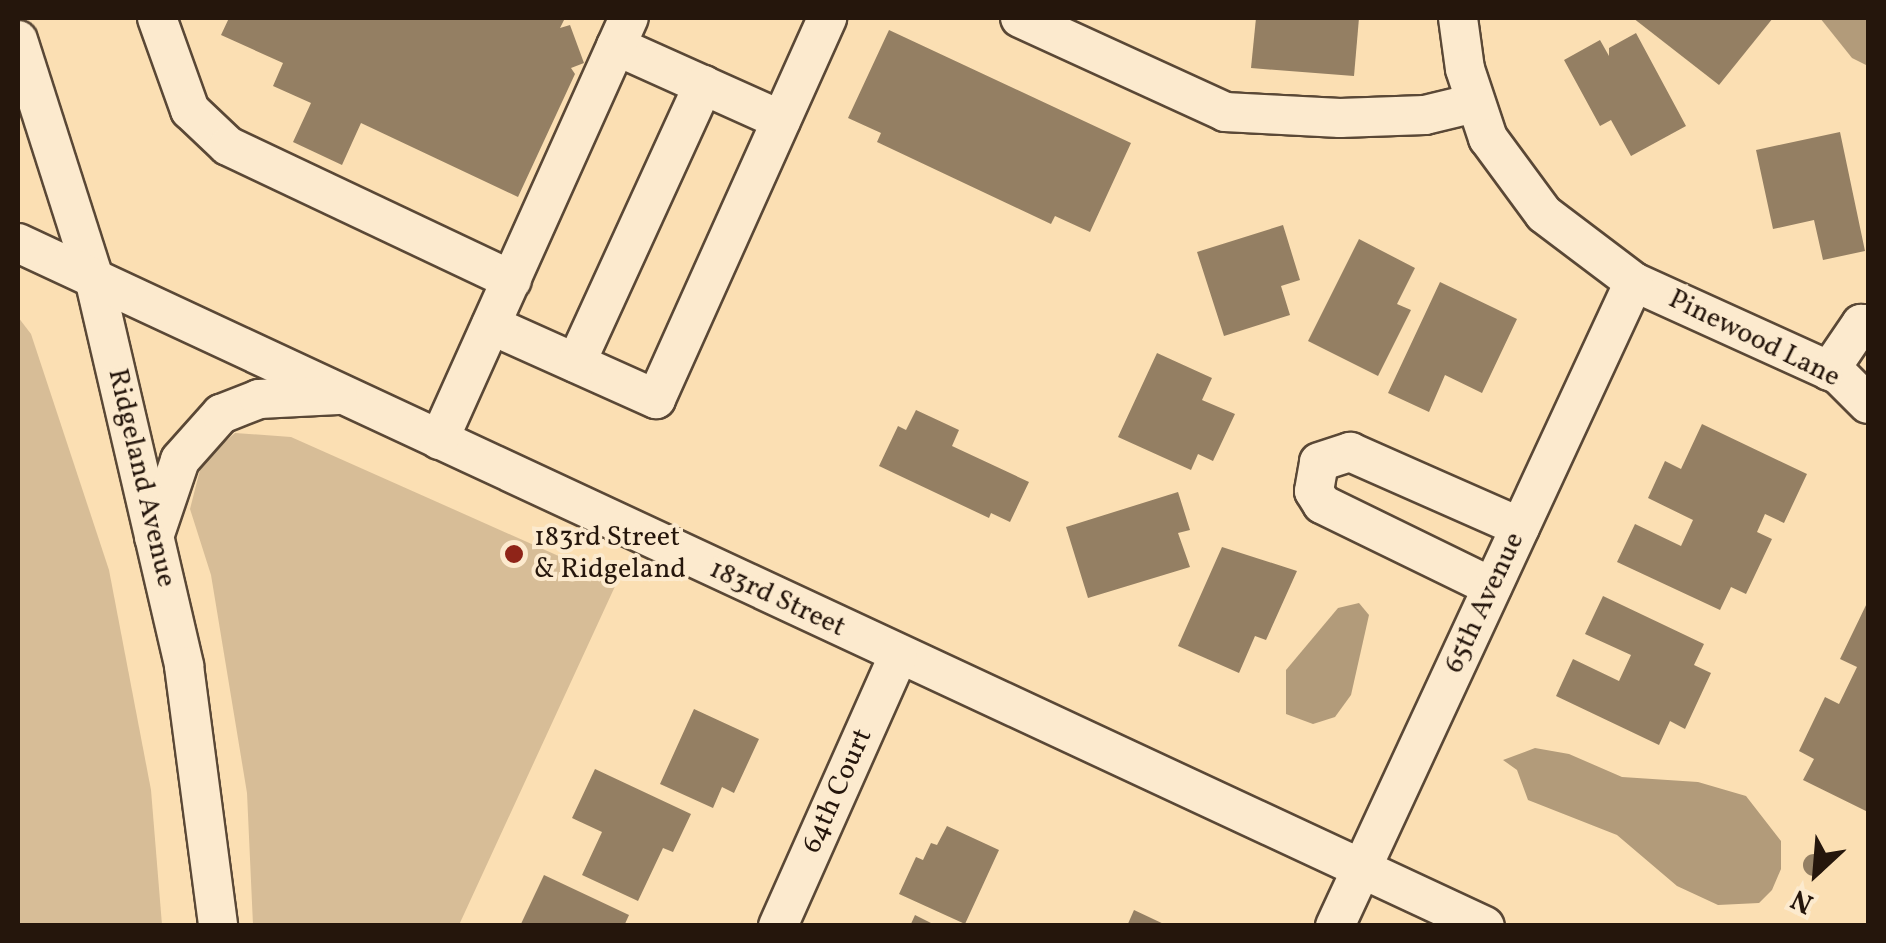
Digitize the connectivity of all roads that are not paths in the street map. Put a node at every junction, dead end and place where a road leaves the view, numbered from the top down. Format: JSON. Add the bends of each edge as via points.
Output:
{"nodes":[{"id":1,"x":157,"y":18,"type":"edge"},
{"id":2,"x":1020,"y":18,"type":"edge"},
{"id":3,"x":1458,"y":18,"type":"edge"},
{"id":4,"x":820,"y":20,"type":"edge"},
{"id":5,"x":622,"y":32,"type":"edge"},
{"id":6,"x":18,"y":47,"type":"edge"},
{"id":7,"x":703,"y":85,"type":"junction"},
{"id":8,"x":1475,"y":103,"type":"junction"},
{"id":9,"x":781,"y":120,"type":"junction"},
{"id":10,"x":18,"y":244,"type":"edge"},
{"id":11,"x":94,"y":278,"type":"junction"},
{"id":12,"x":512,"y":280,"type":"junction"},
{"id":13,"x":1634,"y":282,"type":"junction"},
{"id":14,"x":1868,"y":324,"type":"edge"},
{"id":15,"x":491,"y":325,"type":"junction"},
{"id":16,"x":576,"y":363,"type":"junction"},
{"id":17,"x":1828,"y":371,"type":"junction"},
{"id":18,"x":342,"y":394,"type":"junction"},
{"id":19,"x":1868,"y":404,"type":"edge"},
{"id":20,"x":440,"y":440,"type":"junction"},
{"id":21,"x":1520,"y":527,"type":"junction"},
{"id":22,"x":154,"y":537,"type":"junction"},
{"id":23,"x":1492,"y":586,"type":"junction"},
{"id":24,"x":898,"y":656,"type":"junction"},
{"id":25,"x":1361,"y":869,"type":"junction"},
{"id":26,"x":218,"y":926,"type":"edge"},
{"id":27,"x":778,"y":926,"type":"edge"},
{"id":28,"x":1335,"y":926,"type":"edge"},
{"id":29,"x":1484,"y":926,"type":"edge"}],
"edges":[{"from":1,"to":12,"type":"street","via":[[190,110],[228,146]]},
{"from":2,"to":8,"type":"street","via":[[1225,112],[1426,116]]},
{"from":3,"to":8,"type":"street","name":"Pinewood Lane"},
{"from":4,"to":9,"type":"street"},
{"from":5,"to":7,"type":"street"},
{"from":5,"to":12,"type":"street"},
{"from":6,"to":11,"type":"street","name":"Ridgeland Avenue"},
{"from":7,"to":9,"type":"street"},
{"from":7,"to":16,"type":"street"},
{"from":8,"to":13,"type":"street","name":"Pinewood Lane","via":[[1521,190],[1572,241]]},
{"from":9,"to":16,"type":"street","via":[[656,399]]},
{"from":10,"to":11,"type":"street","name":"183rd Street"},
{"from":11,"to":18,"type":"street","name":"183rd Street"},
{"from":11,"to":22,"type":"street","name":"Ridgeland Avenue"},
{"from":12,"to":15,"type":"street"},
{"from":13,"to":17,"type":"street","name":"Pinewood Lane"},
{"from":13,"to":21,"type":"street","name":"65th Avenue"},
{"from":14,"to":17,"type":"street","via":[[1861,324]]},
{"from":15,"to":16,"type":"street"},
{"from":15,"to":20,"type":"street"},
{"from":17,"to":19,"type":"street","name":"Pinewood Lane"},
{"from":18,"to":20,"type":"street","name":"183rd Street"},
{"from":18,"to":22,"type":"street","via":[[259,400],[221,414],[180,460]]},
{"from":20,"to":24,"type":"street","name":"183rd Street"},
{"from":21,"to":23,"type":"street","name":"65th Avenue"},
{"from":21,"to":23,"type":"street","via":[[1350,452],[1319,462],[1314,490],[1322,504]]},
{"from":22,"to":26,"type":"street","name":"Ridgeland Avenue","via":[[184,666]]},
{"from":23,"to":25,"type":"street","name":"65th Avenue"},
{"from":24,"to":25,"type":"street","name":"183rd Street"},
{"from":24,"to":27,"type":"street","name":"64th Court"},
{"from":25,"to":28,"type":"street","name":"65th Avenue"},
{"from":25,"to":29,"type":"street","name":"183rd Street"}]}
